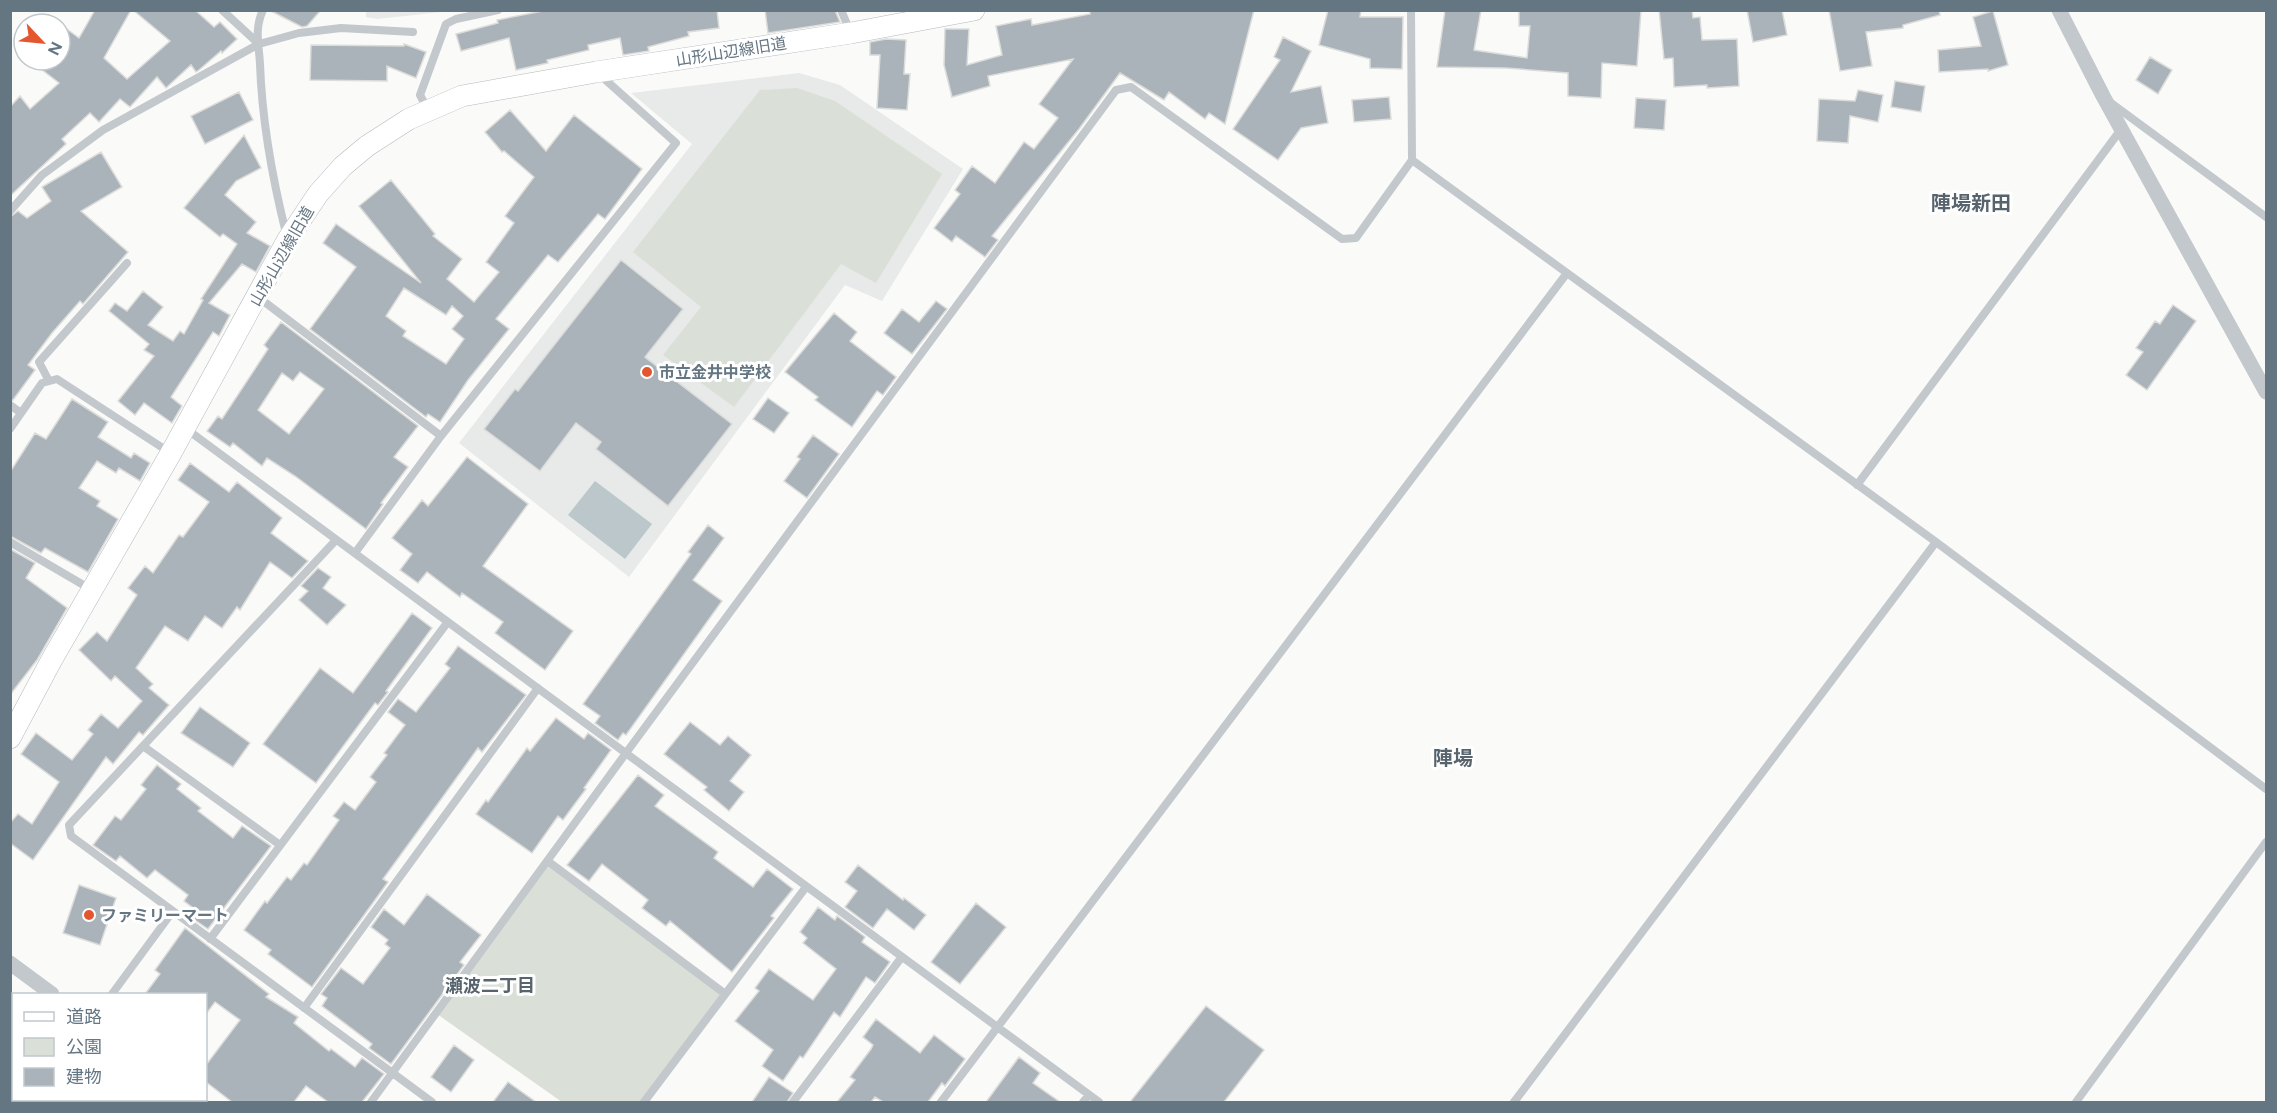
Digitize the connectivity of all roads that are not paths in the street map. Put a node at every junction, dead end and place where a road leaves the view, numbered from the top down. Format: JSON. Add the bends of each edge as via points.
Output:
{"nodes":[{"id":1,"x":222,"y":10,"type":"edge"},
{"id":2,"x":263,"y":10,"type":"edge"},
{"id":3,"x":498,"y":10,"type":"edge"},
{"id":4,"x":841,"y":10,"type":"edge"},
{"id":5,"x":974,"y":10,"type":"edge"},
{"id":6,"x":1411,"y":10,"type":"edge"},
{"id":7,"x":2059,"y":10,"type":"edge"},
{"id":8,"x":413,"y":32,"type":"dead end"},
{"id":9,"x":851,"y":33,"type":"junction"},
{"id":10,"x":259,"y":44,"type":"junction"},
{"id":11,"x":596,"y":72,"type":"junction"},
{"id":12,"x":2103,"y":96,"type":"junction"},
{"id":13,"x":428,"y":110,"type":"junction"},
{"id":14,"x":2122,"y":128,"type":"junction"},
{"id":15,"x":1412,"y":160,"type":"junction"},
{"id":16,"x":10,"y":211,"type":"edge"},
{"id":17,"x":2266,"y":217,"type":"edge"},
{"id":18,"x":288,"y":239,"type":"junction"},
{"id":19,"x":127,"y":263,"type":"dead end"},
{"id":20,"x":1567,"y":273,"type":"junction"},
{"id":21,"x":257,"y":297,"type":"junction"},
{"id":22,"x":49,"y":381,"type":"junction"},
{"id":23,"x":2266,"y":392,"type":"edge"},
{"id":24,"x":10,"y":405,"type":"edge"},
{"id":25,"x":21,"y":413,"type":"junction"},
{"id":26,"x":184,"y":428,"type":"junction"},
{"id":27,"x":10,"y":429,"type":"edge"},
{"id":28,"x":441,"y":436,"type":"junction"},
{"id":29,"x":171,"y":453,"type":"junction"},
{"id":30,"x":1857,"y":485,"type":"junction"},
{"id":31,"x":336,"y":540,"type":"junction"},
{"id":32,"x":10,"y":542,"type":"edge"},
{"id":33,"x":1936,"y":542,"type":"junction"},
{"id":34,"x":355,"y":553,"type":"junction"},
{"id":35,"x":92,"y":590,"type":"junction"},
{"id":36,"x":447,"y":623,"type":"junction"},
{"id":37,"x":538,"y":688,"type":"junction"},
{"id":38,"x":10,"y":738,"type":"edge"},
{"id":39,"x":143,"y":746,"type":"junction"},
{"id":40,"x":626,"y":753,"type":"junction"},
{"id":41,"x":2266,"y":789,"type":"edge"},
{"id":42,"x":2266,"y":842,"type":"edge"},
{"id":43,"x":280,"y":845,"type":"junction"},
{"id":44,"x":549,"y":862,"type":"junction"},
{"id":45,"x":806,"y":887,"type":"junction"},
{"id":46,"x":172,"y":911,"type":"junction"},
{"id":47,"x":210,"y":939,"type":"junction"},
{"id":48,"x":901,"y":957,"type":"junction"},
{"id":49,"x":10,"y":963,"type":"edge"},
{"id":50,"x":51,"y":993,"type":"edge"},
{"id":51,"x":113,"y":993,"type":"edge"},
{"id":52,"x":724,"y":993,"type":"junction"},
{"id":53,"x":304,"y":1008,"type":"junction"},
{"id":54,"x":997,"y":1027,"type":"junction"},
{"id":55,"x":393,"y":1073,"type":"junction"},
{"id":56,"x":1089,"y":1095,"type":"junction"},
{"id":57,"x":371,"y":1102,"type":"edge"},
{"id":58,"x":432,"y":1102,"type":"edge"},
{"id":59,"x":644,"y":1102,"type":"edge"},
{"id":60,"x":793,"y":1102,"type":"edge"},
{"id":61,"x":941,"y":1102,"type":"edge"},
{"id":62,"x":1083,"y":1102,"type":"edge"},
{"id":63,"x":1099,"y":1102,"type":"edge"},
{"id":64,"x":1514,"y":1102,"type":"edge"},
{"id":65,"x":2076,"y":1102,"type":"edge"}],
"edges":[{"from":1,"to":10,"type":"lane"},
{"from":2,"to":10,"type":"lane","via":[[256,30]]},
{"from":3,"to":13,"type":"lane","via":[[446,24],[420,95]]},
{"from":4,"to":9,"type":"lane"},
{"from":5,"to":9,"type":"street","name":"山形山辺線旧道"},
{"from":6,"to":15,"type":"lane"},
{"from":7,"to":12,"type":"street"},
{"from":8,"to":10,"type":"lane","via":[[341,28],[299,33]]},
{"from":9,"to":11,"type":"street","name":"山形山辺線旧道"},
{"from":10,"to":16,"type":"lane","via":[[87,141],[42,175]]},
{"from":10,"to":18,"type":"lane","via":[[262,105],[275,189]]},
{"from":11,"to":13,"type":"street","name":"山形山辺線旧道","via":[[462,96]]},
{"from":11,"to":28,"type":"lane","via":[[676,143]]},
{"from":12,"to":14,"type":"street"},
{"from":12,"to":17,"type":"lane"},
{"from":13,"to":18,"type":"street","name":"山形山辺線旧道","via":[[388,132],[344,166],[318,194]]},
{"from":14,"to":23,"type":"street"},
{"from":14,"to":30,"type":"lane"},
{"from":15,"to":20,"type":"lane"},
{"from":15,"to":40,"type":"lane","via":[[1356,238],[1342,239],[1131,87],[1116,90]]},
{"from":18,"to":21,"type":"street","name":"山形山辺線旧道"},
{"from":19,"to":22,"type":"lane","via":[[39,362]]},
{"from":20,"to":30,"type":"lane"},
{"from":20,"to":54,"type":"lane"},
{"from":21,"to":26,"type":"street","name":"山形山辺線旧道"},
{"from":21,"to":28,"type":"lane"},
{"from":22,"to":25,"type":"lane","via":[[42,383]]},
{"from":22,"to":29,"type":"lane","via":[[57,379]]},
{"from":24,"to":25,"type":"lane"},
{"from":25,"to":27,"type":"lane"},
{"from":26,"to":29,"type":"street","name":"山形山辺線旧道"},
{"from":26,"to":31,"type":"lane"},
{"from":28,"to":34,"type":"lane"},
{"from":29,"to":35,"type":"street","name":"山形山辺線旧道"},
{"from":30,"to":33,"type":"lane"},
{"from":31,"to":34,"type":"lane"},
{"from":31,"to":39,"type":"lane"},
{"from":32,"to":35,"type":"lane"},
{"from":33,"to":41,"type":"lane"},
{"from":33,"to":64,"type":"lane"},
{"from":34,"to":36,"type":"lane"},
{"from":35,"to":38,"type":"street","name":"山形山辺線旧道"},
{"from":36,"to":37,"type":"lane"},
{"from":36,"to":43,"type":"lane"},
{"from":37,"to":40,"type":"lane"},
{"from":37,"to":53,"type":"lane"},
{"from":39,"to":43,"type":"lane"},
{"from":39,"to":46,"type":"lane","via":[[69,825],[71,837]]},
{"from":40,"to":44,"type":"lane"},
{"from":40,"to":45,"type":"lane"},
{"from":42,"to":65,"type":"lane"},
{"from":43,"to":47,"type":"lane"},
{"from":44,"to":52,"type":"lane"},
{"from":44,"to":55,"type":"lane"},
{"from":45,"to":48,"type":"lane"},
{"from":45,"to":52,"type":"lane"},
{"from":46,"to":47,"type":"lane"},
{"from":46,"to":51,"type":"lane"},
{"from":47,"to":53,"type":"lane"},
{"from":48,"to":54,"type":"lane"},
{"from":48,"to":60,"type":"lane"},
{"from":49,"to":50,"type":"street"},
{"from":52,"to":59,"type":"lane"},
{"from":53,"to":55,"type":"lane"},
{"from":54,"to":56,"type":"lane"},
{"from":54,"to":61,"type":"lane"},
{"from":55,"to":57,"type":"lane"},
{"from":55,"to":58,"type":"lane"},
{"from":56,"to":62,"type":"lane"},
{"from":56,"to":63,"type":"lane"}]}
